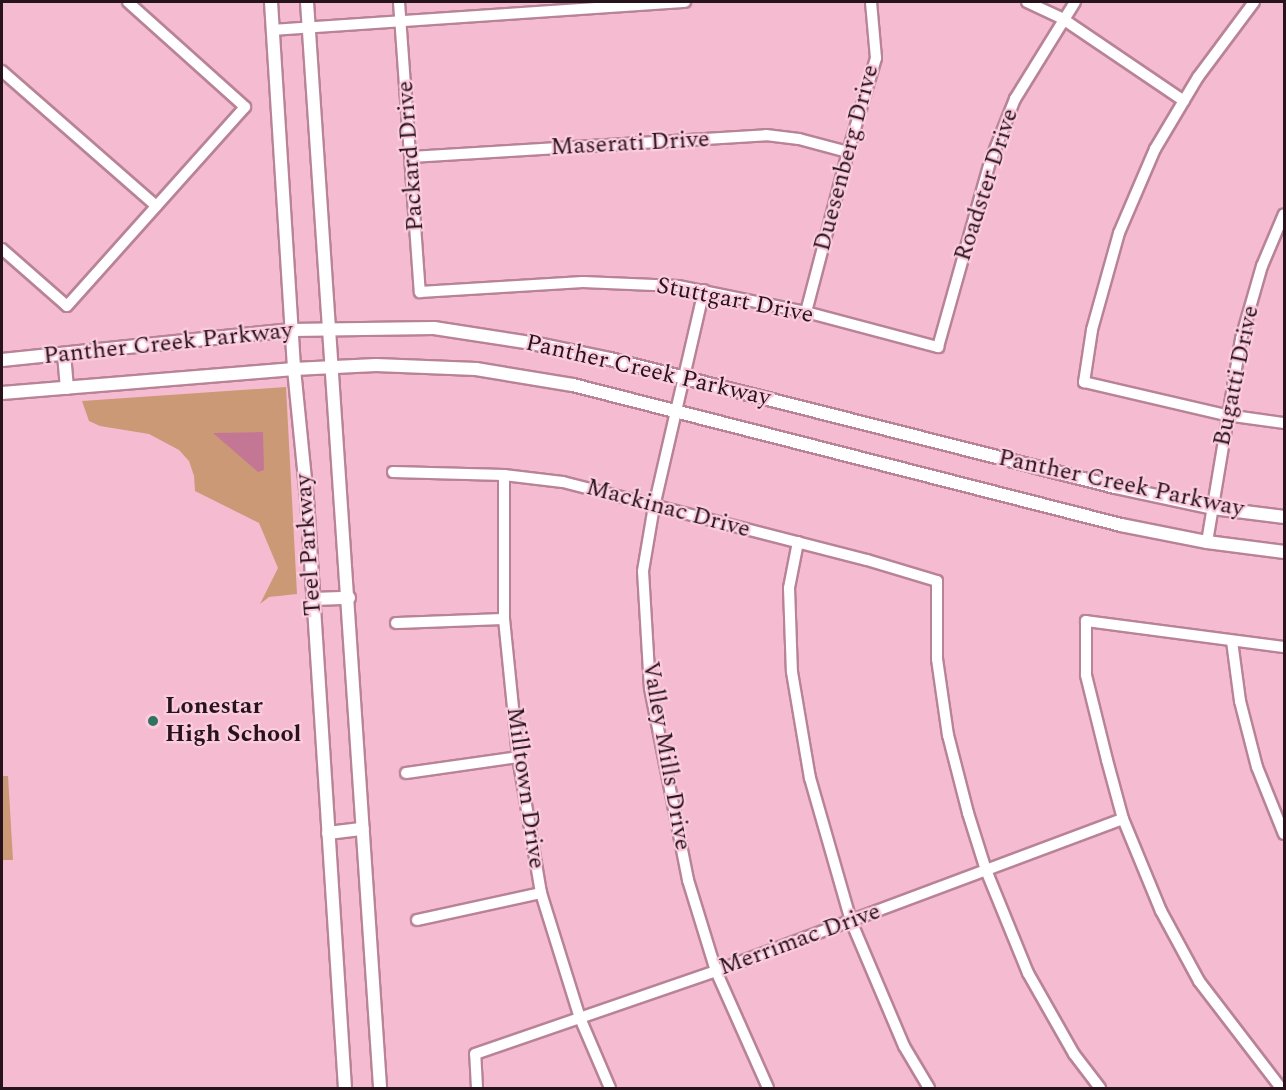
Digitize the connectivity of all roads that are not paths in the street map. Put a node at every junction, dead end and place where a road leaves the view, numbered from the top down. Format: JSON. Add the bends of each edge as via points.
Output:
{"nodes":[{"id":1,"x":128,"y":2,"type":"edge"},
{"id":2,"x":272,"y":2,"type":"edge"},
{"id":3,"x":307,"y":2,"type":"edge"},
{"id":4,"x":399,"y":2,"type":"edge"},
{"id":5,"x":685,"y":2,"type":"edge"},
{"id":6,"x":871,"y":2,"type":"edge"},
{"id":7,"x":1028,"y":2,"type":"edge"},
{"id":8,"x":1075,"y":2,"type":"edge"},
{"id":9,"x":1254,"y":2,"type":"edge"},
{"id":10,"x":400,"y":19,"type":"junction"},
{"id":11,"x":1063,"y":19,"type":"junction"},
{"id":12,"x":309,"y":27,"type":"junction"},
{"id":13,"x":273,"y":30,"type":"junction"},
{"id":14,"x":2,"y":71,"type":"edge"},
{"id":15,"x":1184,"y":101,"type":"junction"},
{"id":16,"x":848,"y":152,"type":"junction"},
{"id":17,"x":411,"y":157,"type":"junction"},
{"id":18,"x":156,"y":206,"type":"junction"},
{"id":19,"x":1284,"y":214,"type":"edge"},
{"id":20,"x":2,"y":249,"type":"edge"},
{"id":21,"x":704,"y":290,"type":"junction"},
{"id":22,"x":420,"y":292,"type":"joint"},
{"id":23,"x":806,"y":312,"type":"junction"},
{"id":24,"x":330,"y":328,"type":"junction"},
{"id":25,"x":291,"y":330,"type":"junction"},
{"id":26,"x":938,"y":346,"type":"joint"},
{"id":27,"x":64,"y":354,"type":"junction"},
{"id":28,"x":2,"y":360,"type":"edge"},
{"id":29,"x":333,"y":367,"type":"junction"},
{"id":30,"x":294,"y":369,"type":"junction"},
{"id":31,"x":685,"y":378,"type":"junction"},
{"id":32,"x":67,"y":388,"type":"junction"},
{"id":33,"x":2,"y":393,"type":"edge"},
{"id":34,"x":677,"y":411,"type":"junction"},
{"id":35,"x":1226,"y":415,"type":"junction"},
{"id":36,"x":1284,"y":423,"type":"edge"},
{"id":37,"x":393,"y":472,"type":"dead end"},
{"id":38,"x":504,"y":475,"type":"junction"},
{"id":39,"x":654,"y":506,"type":"junction"},
{"id":40,"x":1213,"y":508,"type":"junction"},
{"id":41,"x":1284,"y":517,"type":"edge"},
{"id":42,"x":798,"y":542,"type":"junction"},
{"id":43,"x":1207,"y":542,"type":"junction"},
{"id":44,"x":1284,"y":552,"type":"edge"},
{"id":45,"x":349,"y":598,"type":"junction"},
{"id":46,"x":313,"y":599,"type":"junction"},
{"id":47,"x":504,"y":619,"type":"junction"},
{"id":48,"x":396,"y":623,"type":"dead end"},
{"id":49,"x":1232,"y":641,"type":"junction"},
{"id":50,"x":1284,"y":647,"type":"edge"},
{"id":51,"x":518,"y":757,"type":"junction"},
{"id":52,"x":406,"y":772,"type":"dead end"},
{"id":53,"x":1123,"y":819,"type":"junction"},
{"id":54,"x":363,"y":829,"type":"junction"},
{"id":55,"x":328,"y":833,"type":"junction"},
{"id":56,"x":1284,"y":834,"type":"edge"},
{"id":57,"x":986,"y":870,"type":"junction"},
{"id":58,"x":541,"y":893,"type":"junction"},
{"id":59,"x":417,"y":920,"type":"dead end"},
{"id":60,"x":851,"y":921,"type":"junction"},
{"id":61,"x":716,"y":971,"type":"junction"},
{"id":62,"x":580,"y":1018,"type":"junction"},
{"id":63,"x":345,"y":1089,"type":"edge"},
{"id":64,"x":380,"y":1089,"type":"edge"},
{"id":65,"x":477,"y":1089,"type":"edge"},
{"id":66,"x":610,"y":1089,"type":"edge"},
{"id":67,"x":768,"y":1089,"type":"edge"},
{"id":68,"x":929,"y":1089,"type":"edge"},
{"id":69,"x":1100,"y":1089,"type":"edge"},
{"id":70,"x":1281,"y":1089,"type":"edge"}],
"edges":[{"from":1,"to":18,"type":"street","via":[[245,106]]},
{"from":2,"to":13,"type":"main road","name":"Teel Parkway"},
{"from":3,"to":12,"type":"main road","name":"Teel Parkway"},
{"from":4,"to":10,"type":"street","name":"Packard Drive"},
{"from":5,"to":10,"type":"street"},
{"from":6,"to":16,"type":"street","name":"Duesenberg Drive","via":[[876,58]]},
{"from":7,"to":11,"type":"street"},
{"from":8,"to":11,"type":"street","name":"Roadster Drive"},
{"from":9,"to":15,"type":"street"},
{"from":10,"to":12,"type":"street"},
{"from":10,"to":17,"type":"street","name":"Packard Drive"},
{"from":11,"to":15,"type":"street"},
{"from":11,"to":26,"type":"street","name":"Roadster Drive","via":[[1015,99],[990,162]]},
{"from":12,"to":13,"type":"street"},
{"from":12,"to":24,"type":"main road","name":"Teel Parkway"},
{"from":13,"to":25,"type":"main road","name":"Teel Parkway"},
{"from":14,"to":18,"type":"street"},
{"from":15,"to":35,"type":"street","via":[[1155,149],[1119,233],[1092,330],[1084,382]]},
{"from":16,"to":17,"type":"street","name":"Maserati Drive","via":[[766,135]]},
{"from":16,"to":23,"type":"street","name":"Duesenberg Drive"},
{"from":17,"to":22,"type":"street","name":"Packard Drive"},
{"from":18,"to":20,"type":"street","via":[[67,306]]},
{"from":19,"to":35,"type":"street","name":"Bugatti Drive","via":[[1262,266],[1240,339]]},
{"from":21,"to":22,"type":"street","name":"Stuttgart Drive","via":[[583,282]]},
{"from":21,"to":23,"type":"street","name":"Stuttgart Drive"},
{"from":21,"to":31,"type":"street","name":"Valley Mills Drive"},
{"from":23,"to":26,"type":"street","name":"Stuttgart Drive"},
{"from":24,"to":25,"type":"main road","name":"Panther Creek Parkway"},
{"from":24,"to":29,"type":"main road","name":"Teel Parkway"},
{"from":24,"to":31,"type":"main road","name":"Panther Creek Parkway","via":[[434,328],[537,344]]},
{"from":25,"to":27,"type":"main road","name":"Panther Creek Parkway"},
{"from":25,"to":30,"type":"main road","name":"Teel Parkway"},
{"from":27,"to":28,"type":"main road","name":"Panther Creek Parkway"},
{"from":27,"to":32,"type":"main road"},
{"from":29,"to":30,"type":"main road","name":"Panther Creek Parkway"},
{"from":29,"to":34,"type":"main road","name":"Panther Creek Parkway","via":[[411,365],[476,369],[573,385]]},
{"from":29,"to":45,"type":"main road","name":"Teel Parkway"},
{"from":30,"to":32,"type":"main road","name":"Panther Creek Parkway"},
{"from":30,"to":46,"type":"main road","name":"Teel Parkway"},
{"from":31,"to":34,"type":"street","name":"Valley Mills Drive"},
{"from":31,"to":40,"type":"main road","name":"Panther Creek Parkway","via":[[1115,487]]},
{"from":32,"to":33,"type":"main road","name":"Panther Creek Parkway"},
{"from":34,"to":39,"type":"street","name":"Valley Mills Drive"},
{"from":34,"to":43,"type":"main road","name":"Panther Creek Parkway","via":[[1121,525]]},
{"from":35,"to":36,"type":"street"},
{"from":35,"to":40,"type":"street","name":"Bugatti Drive"},
{"from":37,"to":38,"type":"street","name":"Mackinac Drive"},
{"from":38,"to":39,"type":"street","name":"Mackinac Drive","via":[[563,482]]},
{"from":38,"to":47,"type":"street","name":"Milltown Drive"},
{"from":39,"to":42,"type":"street","name":"Mackinac Drive"},
{"from":39,"to":61,"type":"street","name":"Valley Mills Drive","via":[[643,571],[650,688],[688,880]]},
{"from":40,"to":41,"type":"main road","name":"Panther Creek Parkway"},
{"from":40,"to":43,"type":"street","name":"Bugatti Drive"},
{"from":42,"to":57,"type":"street","name":"Mackinac Drive","via":[[937,581],[937,659],[948,735]]},
{"from":42,"to":60,"type":"street","via":[[789,588],[792,672],[810,778]]},
{"from":43,"to":44,"type":"main road","name":"Panther Creek Parkway"},
{"from":45,"to":46,"type":"main road"},
{"from":45,"to":54,"type":"main road","name":"Teel Parkway"},
{"from":46,"to":55,"type":"main road","name":"Teel Parkway"},
{"from":47,"to":48,"type":"street"},
{"from":47,"to":51,"type":"street","name":"Milltown Drive"},
{"from":49,"to":50,"type":"street"},
{"from":49,"to":53,"type":"street","via":[[1086,621],[1086,675]]},
{"from":49,"to":56,"type":"street","via":[[1240,701],[1257,767]]},
{"from":51,"to":52,"type":"street"},
{"from":51,"to":58,"type":"street","name":"Milltown Drive"},
{"from":53,"to":57,"type":"street","name":"Merrimac Drive"},
{"from":53,"to":70,"type":"street","via":[[1161,911],[1199,981]]},
{"from":54,"to":55,"type":"main road"},
{"from":54,"to":64,"type":"main road","name":"Teel Parkway"},
{"from":55,"to":63,"type":"main road","name":"Teel Parkway"},
{"from":57,"to":60,"type":"street","name":"Merrimac Drive"},
{"from":57,"to":69,"type":"street","via":[[1028,973],[1074,1054]]},
{"from":58,"to":59,"type":"street"},
{"from":58,"to":62,"type":"street","name":"Milltown Drive"},
{"from":60,"to":61,"type":"street","name":"Merrimac Drive"},
{"from":60,"to":68,"type":"street","via":[[904,1046]]},
{"from":61,"to":62,"type":"street","name":"Merrimac Drive"},
{"from":61,"to":67,"type":"street","name":"Valley Mills Drive"},
{"from":62,"to":65,"type":"street","name":"Merrimac Drive","via":[[475,1054]]},
{"from":62,"to":66,"type":"street","name":"Milltown Drive"}]}
